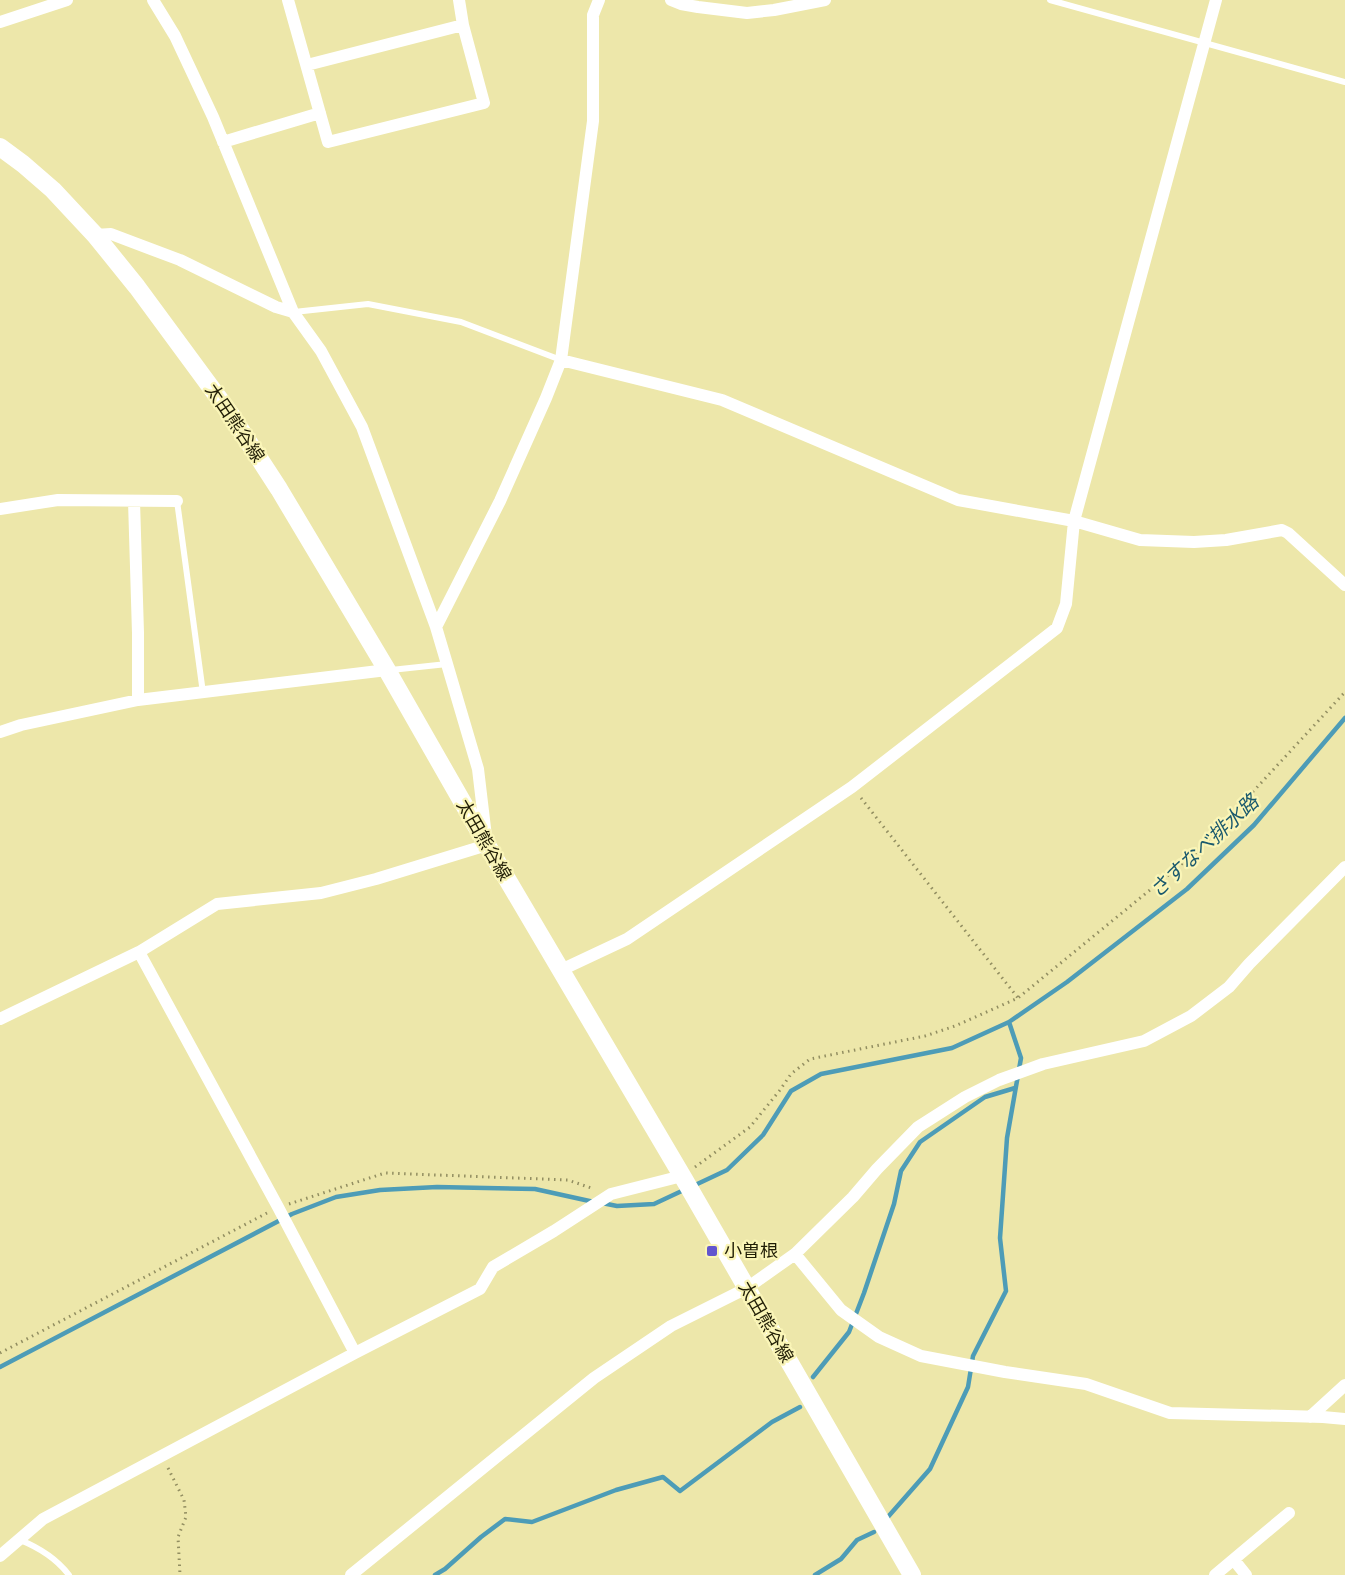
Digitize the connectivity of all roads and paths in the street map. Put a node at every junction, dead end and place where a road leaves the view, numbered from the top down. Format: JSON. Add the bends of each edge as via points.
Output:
{"nodes":[{"id":1,"x":67,"y":0,"type":"edge"},
{"id":2,"x":153,"y":0,"type":"edge"},
{"id":3,"x":288,"y":0,"type":"edge"},
{"id":4,"x":459,"y":0,"type":"edge"},
{"id":5,"x":599,"y":0,"type":"edge"},
{"id":6,"x":671,"y":0,"type":"edge"},
{"id":7,"x":825,"y":0,"type":"edge"},
{"id":8,"x":1050,"y":0,"type":"edge"},
{"id":9,"x":1216,"y":0,"type":"edge"},
{"id":10,"x":0,"y":22,"type":"edge"},
{"id":11,"x":462,"y":25,"type":"junction"},
{"id":12,"x":1205,"y":42,"type":"junction"},
{"id":13,"x":307,"y":65,"type":"junction"},
{"id":14,"x":1345,"y":82,"type":"edge"},
{"id":15,"x":320,"y":113,"type":"junction"},
{"id":16,"x":223,"y":142,"type":"junction"},
{"id":17,"x":0,"y":147,"type":"edge"},
{"id":18,"x":95,"y":235,"type":"junction"},
{"id":19,"x":293,"y":312,"type":"junction"},
{"id":20,"x":561,"y":360,"type":"junction"},
{"id":21,"x":134,"y":501,"type":"junction"},
{"id":22,"x":177,"y":501,"type":"joint"},
{"id":23,"x":0,"y":509,"type":"edge"},
{"id":24,"x":1074,"y":520,"type":"junction"},
{"id":25,"x":1345,"y":585,"type":"edge"},
{"id":26,"x":436,"y":627,"type":"junction"},
{"id":27,"x":447,"y":664,"type":"junction"},
{"id":28,"x":387,"y":670,"type":"junction"},
{"id":29,"x":1345,"y":692,"type":"edge"},
{"id":30,"x":203,"y":693,"type":"junction"},
{"id":31,"x":138,"y":700,"type":"junction"},
{"id":32,"x":0,"y":732,"type":"edge"},
{"id":33,"x":852,"y":787,"type":"junction"},
{"id":34,"x":487,"y":845,"type":"junction"},
{"id":35,"x":1345,"y":867,"type":"edge"},
{"id":36,"x":139,"y":952,"type":"junction"},
{"id":37,"x":561,"y":970,"type":"junction"},
{"id":38,"x":1018,"y":998,"type":"junction"},
{"id":39,"x":0,"y":1019,"type":"edge"},
{"id":40,"x":683,"y":1177,"type":"junction"},
{"id":41,"x":795,"y":1254,"type":"junction"},
{"id":42,"x":747,"y":1288,"type":"junction"},
{"id":43,"x":355,"y":1353,"type":"junction"},
{"id":44,"x":1345,"y":1386,"type":"edge"},
{"id":45,"x":1310,"y":1417,"type":"junction"},
{"id":46,"x":1345,"y":1419,"type":"edge"},
{"id":47,"x":162,"y":1456,"type":"junction"},
{"id":48,"x":1289,"y":1513,"type":"dead end"},
{"id":49,"x":20,"y":1540,"type":"junction"},
{"id":50,"x":0,"y":1556,"type":"edge"},
{"id":51,"x":1234,"y":1560,"type":"junction"},
{"id":52,"x":69,"y":1575,"type":"edge"},
{"id":53,"x":180,"y":1575,"type":"edge"},
{"id":54,"x":351,"y":1575,"type":"edge"},
{"id":55,"x":912,"y":1575,"type":"edge"},
{"id":56,"x":1215,"y":1575,"type":"edge"},
{"id":57,"x":1246,"y":1575,"type":"edge"}],
"edges":[{"from":1,"to":10,"type":"street"},
{"from":2,"to":16,"type":"street","via":[[175,36]]},
{"from":3,"to":13,"type":"street"},
{"from":4,"to":11,"type":"street"},
{"from":5,"to":20,"type":"street","via":[[593,15],[593,121]]},
{"from":6,"to":7,"type":"street","via":[[747,13]]},
{"from":8,"to":12,"type":"lane"},
{"from":9,"to":12,"type":"street"},
{"from":11,"to":13,"type":"street"},
{"from":11,"to":15,"type":"street","via":[[484,103],[328,142]]},
{"from":12,"to":14,"type":"lane"},
{"from":12,"to":24,"type":"street"},
{"from":13,"to":15,"type":"street"},
{"from":15,"to":16,"type":"street"},
{"from":16,"to":19,"type":"street"},
{"from":17,"to":18,"type":"main road","name":"太田熊谷線","via":[[53,190]]},
{"from":18,"to":19,"type":"street","via":[[111,234],[180,260]]},
{"from":18,"to":28,"type":"main road","name":"太田熊谷線","via":[[229,412]]},
{"from":19,"to":20,"type":"lane","via":[[368,304],[461,321]]},
{"from":19,"to":26,"type":"street","via":[[321,351],[362,427]]},
{"from":20,"to":24,"type":"street","via":[[722,400],[958,501]]},
{"from":20,"to":26,"type":"street","via":[[500,501]]},
{"from":21,"to":22,"type":"street"},
{"from":21,"to":23,"type":"street","via":[[58,500]]},
{"from":21,"to":31,"type":"street"},
{"from":22,"to":30,"type":"lane"},
{"from":24,"to":25,"type":"street","via":[[1140,540],[1226,540],[1282,530]]},
{"from":24,"to":33,"type":"street","via":[[1066,604],[1057,628]]},
{"from":26,"to":27,"type":"street"},
{"from":27,"to":28,"type":"lane"},
{"from":27,"to":34,"type":"street","via":[[478,769]]},
{"from":28,"to":30,"type":"street"},
{"from":28,"to":34,"type":"main road","name":"太田熊谷線"},
{"from":29,"to":38,"type":"path","via":[[1200,849]]},
{"from":30,"to":31,"type":"street"},
{"from":31,"to":32,"type":"street"},
{"from":33,"to":37,"type":"street","via":[[627,939]]},
{"from":33,"to":38,"type":"path"},
{"from":34,"to":36,"type":"street","via":[[321,893],[218,904]]},
{"from":34,"to":37,"type":"main road","name":"太田熊谷線"},
{"from":35,"to":41,"type":"street","via":[[1229,987],[1191,1016],[1144,1041],[1043,1064],[964,1097],[918,1127]]},
{"from":36,"to":39,"type":"street"},
{"from":36,"to":43,"type":"street"},
{"from":37,"to":40,"type":"main road","name":"太田熊谷線"},
{"from":38,"to":40,"type":"path","via":[[925,1036],[810,1059],[791,1074],[750,1127]]},
{"from":40,"to":42,"type":"main road","name":"太田熊谷線"},
{"from":40,"to":43,"type":"street","via":[[611,1194],[493,1267],[480,1289]]},
{"from":41,"to":42,"type":"street"},
{"from":41,"to":45,"type":"street","via":[[841,1310],[879,1337],[921,1356],[1086,1384],[1170,1413]]},
{"from":42,"to":54,"type":"street","via":[[671,1326],[594,1378]]},
{"from":42,"to":55,"type":"main road","name":"太田熊谷線"},
{"from":43,"to":47,"type":"street"},
{"from":44,"to":45,"type":"street"},
{"from":45,"to":46,"type":"street"},
{"from":47,"to":49,"type":"street","via":[[43,1519]]},
{"from":47,"to":53,"type":"path","via":[[183,1500],[186,1517],[178,1537]]},
{"from":48,"to":51,"type":"street"},
{"from":49,"to":50,"type":"street"},
{"from":49,"to":52,"type":"lane","via":[[51,1556]]},
{"from":51,"to":56,"type":"street"},
{"from":51,"to":57,"type":"street"}]}
